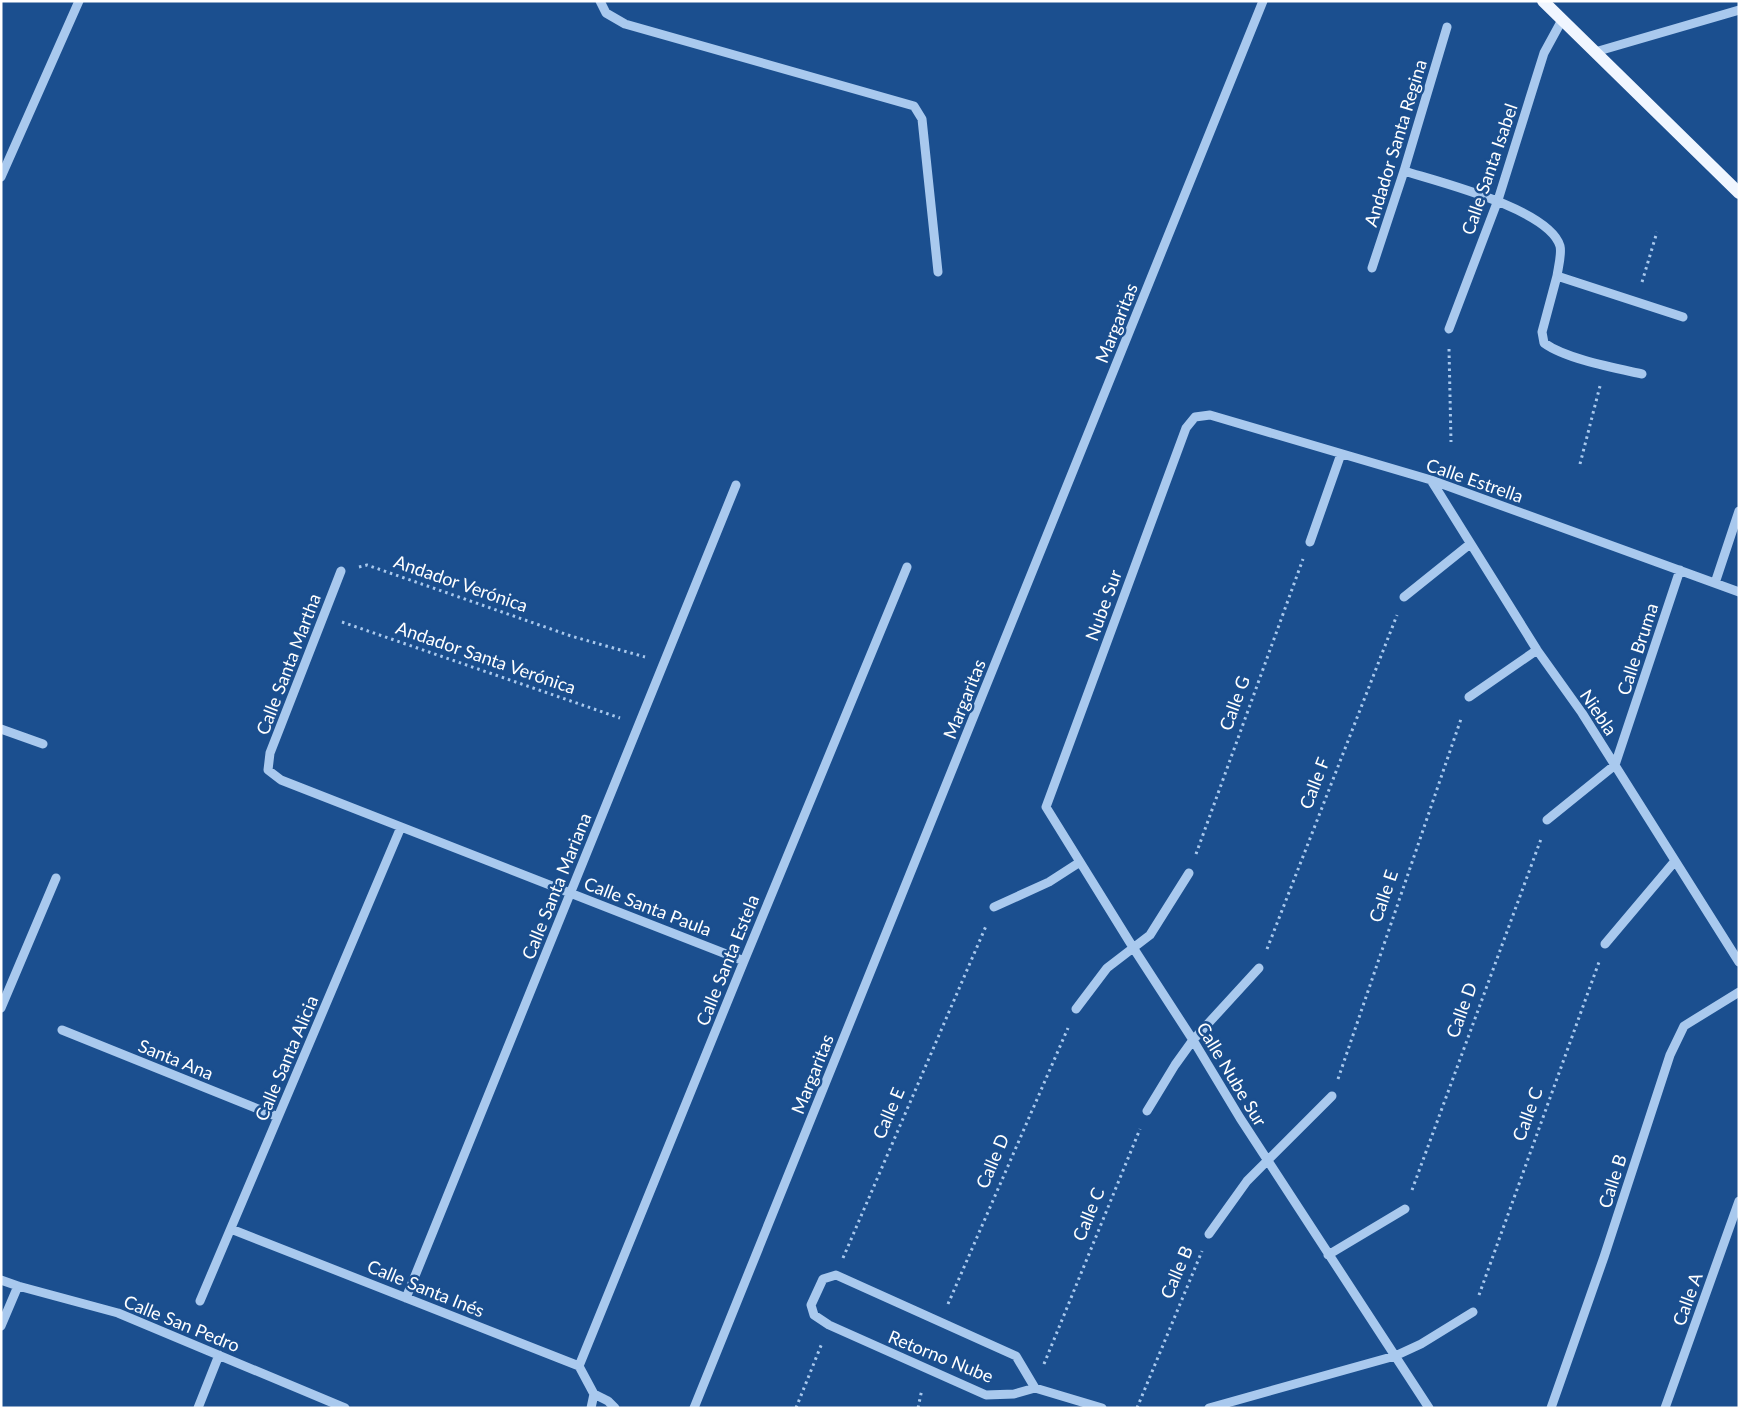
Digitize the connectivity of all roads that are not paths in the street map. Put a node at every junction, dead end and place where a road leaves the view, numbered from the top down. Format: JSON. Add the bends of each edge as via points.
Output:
{"nodes":[{"id":1,"x":79,"y":1,"type":"edge"},
{"id":2,"x":600,"y":1,"type":"edge"},
{"id":3,"x":1264,"y":1,"type":"edge"},
{"id":4,"x":1542,"y":1,"type":"edge"},
{"id":5,"x":1739,"y":10,"type":"edge"},
{"id":6,"x":1562,"y":20,"type":"junction"},
{"id":7,"x":1447,"y":27,"type":"dead end"},
{"id":8,"x":1595,"y":52,"type":"junction"},
{"id":9,"x":1404,"y":172,"type":"junction"},
{"id":10,"x":1,"y":177,"type":"edge"},
{"id":11,"x":1739,"y":193,"type":"edge"},
{"id":12,"x":1498,"y":200,"type":"junction"},
{"id":13,"x":1372,"y":268,"type":"dead end"},
{"id":14,"x":938,"y":272,"type":"dead end"},
{"id":15,"x":1557,"y":276,"type":"junction"},
{"id":16,"x":1683,"y":317,"type":"dead end"},
{"id":17,"x":1449,"y":329,"type":"road end"},
{"id":18,"x":1642,"y":374,"type":"dead end"},
{"id":19,"x":1195,"y":418,"type":"joint"},
{"id":20,"x":1341,"y":454,"type":"junction"},
{"id":21,"x":1430,"y":480,"type":"junction"},
{"id":22,"x":736,"y":485,"type":"dead end"},
{"id":23,"x":1739,"y":511,"type":"edge"},
{"id":24,"x":1310,"y":542,"type":"road end"},
{"id":25,"x":1470,"y":544,"type":"junction"},
{"id":26,"x":907,"y":567,"type":"dead end"},
{"id":27,"x":1680,"y":570,"type":"junction"},
{"id":28,"x":341,"y":571,"type":"road end"},
{"id":29,"x":1715,"y":583,"type":"junction"},
{"id":30,"x":1739,"y":592,"type":"edge"},
{"id":31,"x":1404,"y":597,"type":"road end"},
{"id":32,"x":1537,"y":650,"type":"junction"},
{"id":33,"x":1468,"y":698,"type":"road end"},
{"id":34,"x":1,"y":729,"type":"edge"},
{"id":35,"x":43,"y":744,"type":"dead end"},
{"id":36,"x":1615,"y":766,"type":"junction"},
{"id":37,"x":268,"y":770,"type":"joint"},
{"id":38,"x":1046,"y":807,"type":"joint"},
{"id":39,"x":1547,"y":820,"type":"road end"},
{"id":40,"x":401,"y":827,"type":"junction"},
{"id":41,"x":1675,"y":861,"type":"junction"},
{"id":42,"x":1080,"y":862,"type":"junction"},
{"id":43,"x":1188,"y":873,"type":"road end"},
{"id":44,"x":56,"y":878,"type":"dead end"},
{"id":45,"x":570,"y":893,"type":"junction"},
{"id":46,"x":994,"y":907,"type":"road end"},
{"id":47,"x":1605,"y":944,"type":"road end"},
{"id":48,"x":1134,"y":949,"type":"junction"},
{"id":49,"x":744,"y":961,"type":"junction"},
{"id":50,"x":1739,"y":962,"type":"edge"},
{"id":51,"x":1259,"y":968,"type":"road end"},
{"id":52,"x":1739,"y":992,"type":"edge"},
{"id":53,"x":1,"y":1008,"type":"edge"},
{"id":54,"x":1076,"y":1010,"type":"road end"},
{"id":55,"x":62,"y":1030,"type":"dead end"},
{"id":56,"x":1193,"y":1040,"type":"junction"},
{"id":57,"x":1332,"y":1096,"type":"road end"},
{"id":58,"x":1147,"y":1111,"type":"road end"},
{"id":59,"x":278,"y":1118,"type":"junction"},
{"id":60,"x":1267,"y":1161,"type":"junction"},
{"id":61,"x":1739,"y":1201,"type":"edge"},
{"id":62,"x":1405,"y":1209,"type":"road end"},
{"id":63,"x":231,"y":1229,"type":"junction"},
{"id":64,"x":1209,"y":1234,"type":"road end"},
{"id":65,"x":1328,"y":1255,"type":"junction"},
{"id":66,"x":1,"y":1280,"type":"edge"},
{"id":67,"x":18,"y":1286,"type":"junction"},
{"id":68,"x":406,"y":1298,"type":"junction"},
{"id":69,"x":200,"y":1301,"type":"dead end"},
{"id":70,"x":1473,"y":1312,"type":"road end"},
{"id":71,"x":1,"y":1326,"type":"edge"},
{"id":72,"x":219,"y":1355,"type":"junction"},
{"id":73,"x":1395,"y":1356,"type":"junction"},
{"id":74,"x":579,"y":1366,"type":"junction"},
{"id":75,"x":1035,"y":1388,"type":"junction"},
{"id":76,"x":594,"y":1394,"type":"junction"},
{"id":77,"x":198,"y":1408,"type":"edge"},
{"id":78,"x":345,"y":1408,"type":"edge"},
{"id":79,"x":591,"y":1408,"type":"edge"},
{"id":80,"x":615,"y":1408,"type":"edge"},
{"id":81,"x":694,"y":1408,"type":"edge"},
{"id":82,"x":1102,"y":1408,"type":"edge"},
{"id":83,"x":1209,"y":1408,"type":"edge"},
{"id":84,"x":1429,"y":1408,"type":"edge"},
{"id":85,"x":1551,"y":1408,"type":"edge"},
{"id":86,"x":1665,"y":1408,"type":"edge"}],
"edges":[{"from":1,"to":10,"type":"street"},
{"from":2,"to":14,"type":"street","via":[[606,13],[624,24],[914,106],[922,119]]},
{"from":3,"to":81,"type":"street","name":"Margaritas"},
{"from":4,"to":6,"type":"main road"},
{"from":5,"to":8,"type":"street"},
{"from":6,"to":8,"type":"main road"},
{"from":6,"to":12,"type":"street","name":"Calle Santa Isabel","via":[[1544,53]]},
{"from":7,"to":9,"type":"street","name":"Andador Santa Regina"},
{"from":8,"to":11,"type":"main road"},
{"from":9,"to":12,"type":"street"},
{"from":9,"to":13,"type":"street","name":"Andador Santa Regina"},
{"from":12,"to":15,"type":"street","via":[[1551,231],[1560,246]]},
{"from":12,"to":17,"type":"street","name":"Calle Santa Isabel"},
{"from":15,"to":16,"type":"street"},
{"from":15,"to":18,"type":"street","via":[[1542,332],[1544,343],[1552,349],[1605,366]]},
{"from":19,"to":20,"type":"street","name":"Calle Estrella","via":[[1210,415]]},
{"from":19,"to":38,"type":"street","name":"Nube Sur","via":[[1186,428]]},
{"from":20,"to":21,"type":"street","name":"Calle Estrella"},
{"from":20,"to":24,"type":"street"},
{"from":21,"to":25,"type":"street","name":"Niebla"},
{"from":21,"to":27,"type":"street","name":"Calle Estrella"},
{"from":22,"to":45,"type":"street","name":"Calle Santa Mariana"},
{"from":23,"to":29,"type":"street"},
{"from":25,"to":31,"type":"street"},
{"from":25,"to":32,"type":"street","name":"Niebla"},
{"from":26,"to":49,"type":"street","name":"Calle Santa Estela"},
{"from":27,"to":29,"type":"street","name":"Calle Estrella"},
{"from":27,"to":36,"type":"street","name":"Calle Bruma"},
{"from":28,"to":37,"type":"street","name":"Calle Santa Martha","via":[[270,754]]},
{"from":29,"to":30,"type":"street","name":"Calle Estrella"},
{"from":32,"to":33,"type":"street"},
{"from":32,"to":36,"type":"street","name":"Niebla","via":[[1582,712]]},
{"from":34,"to":35,"type":"street"},
{"from":36,"to":39,"type":"street"},
{"from":36,"to":41,"type":"street","name":"Niebla"},
{"from":37,"to":40,"type":"street","name":"Calle Santa Paula","via":[[281,780]]},
{"from":38,"to":42,"type":"street","name":"Calle Nube Sur"},
{"from":40,"to":45,"type":"street","name":"Calle Santa Paula"},
{"from":40,"to":59,"type":"street","name":"Calle Santa Alicia"},
{"from":41,"to":47,"type":"street"},
{"from":41,"to":50,"type":"street","name":"Niebla"},
{"from":42,"to":46,"type":"street","via":[[1049,882]]},
{"from":42,"to":48,"type":"street","name":"Calle Nube Sur"},
{"from":43,"to":48,"type":"street","via":[[1150,935]]},
{"from":44,"to":53,"type":"street"},
{"from":45,"to":49,"type":"street","name":"Calle Santa Paula"},
{"from":45,"to":68,"type":"street","name":"Calle Santa Mariana"},
{"from":48,"to":54,"type":"street","via":[[1107,968]]},
{"from":48,"to":56,"type":"street","name":"Calle Nube Sur"},
{"from":49,"to":74,"type":"street","name":"Calle Santa Estela"},
{"from":51,"to":56,"type":"street"},
{"from":52,"to":85,"type":"street","name":"Calle B","via":[[1684,1026],[1670,1055]]},
{"from":55,"to":59,"type":"street","name":"Santa Ana"},
{"from":56,"to":58,"type":"street"},
{"from":56,"to":60,"type":"street","name":"Calle Nube Sur"},
{"from":57,"to":60,"type":"street"},
{"from":59,"to":63,"type":"street","name":"Calle Santa Alicia"},
{"from":60,"to":64,"type":"street","name":"Calle B","via":[[1247,1181]]},
{"from":60,"to":65,"type":"street","name":"Calle Nube Sur"},
{"from":61,"to":86,"type":"street","name":"Calle A"},
{"from":62,"to":65,"type":"street"},
{"from":63,"to":68,"type":"street","name":"Calle Santa Inés"},
{"from":63,"to":69,"type":"street","name":"Calle Santa Alicia"},
{"from":65,"to":73,"type":"street","name":"Calle Nube Sur"},
{"from":66,"to":67,"type":"street","name":"Calle San Pedro"},
{"from":67,"to":71,"type":"street"},
{"from":67,"to":72,"type":"street","name":"Calle San Pedro","via":[[118,1313]]},
{"from":68,"to":74,"type":"street","name":"Calle Santa Inés"},
{"from":70,"to":73,"type":"street","via":[[1422,1344]]},
{"from":72,"to":77,"type":"street"},
{"from":72,"to":78,"type":"street","name":"Calle San Pedro"},
{"from":73,"to":83,"type":"street"},
{"from":73,"to":84,"type":"street","name":"Calle Nube Sur"},
{"from":74,"to":76,"type":"street"},
{"from":75,"to":75,"type":"street","name":"Retorno Nube","via":[[1016,1356],[836,1275],[823,1279],[811,1305],[814,1315],[829,1325],[986,1395],[1014,1394]]},
{"from":75,"to":82,"type":"street"},
{"from":76,"to":79,"type":"street"},
{"from":76,"to":80,"type":"street"}]}
